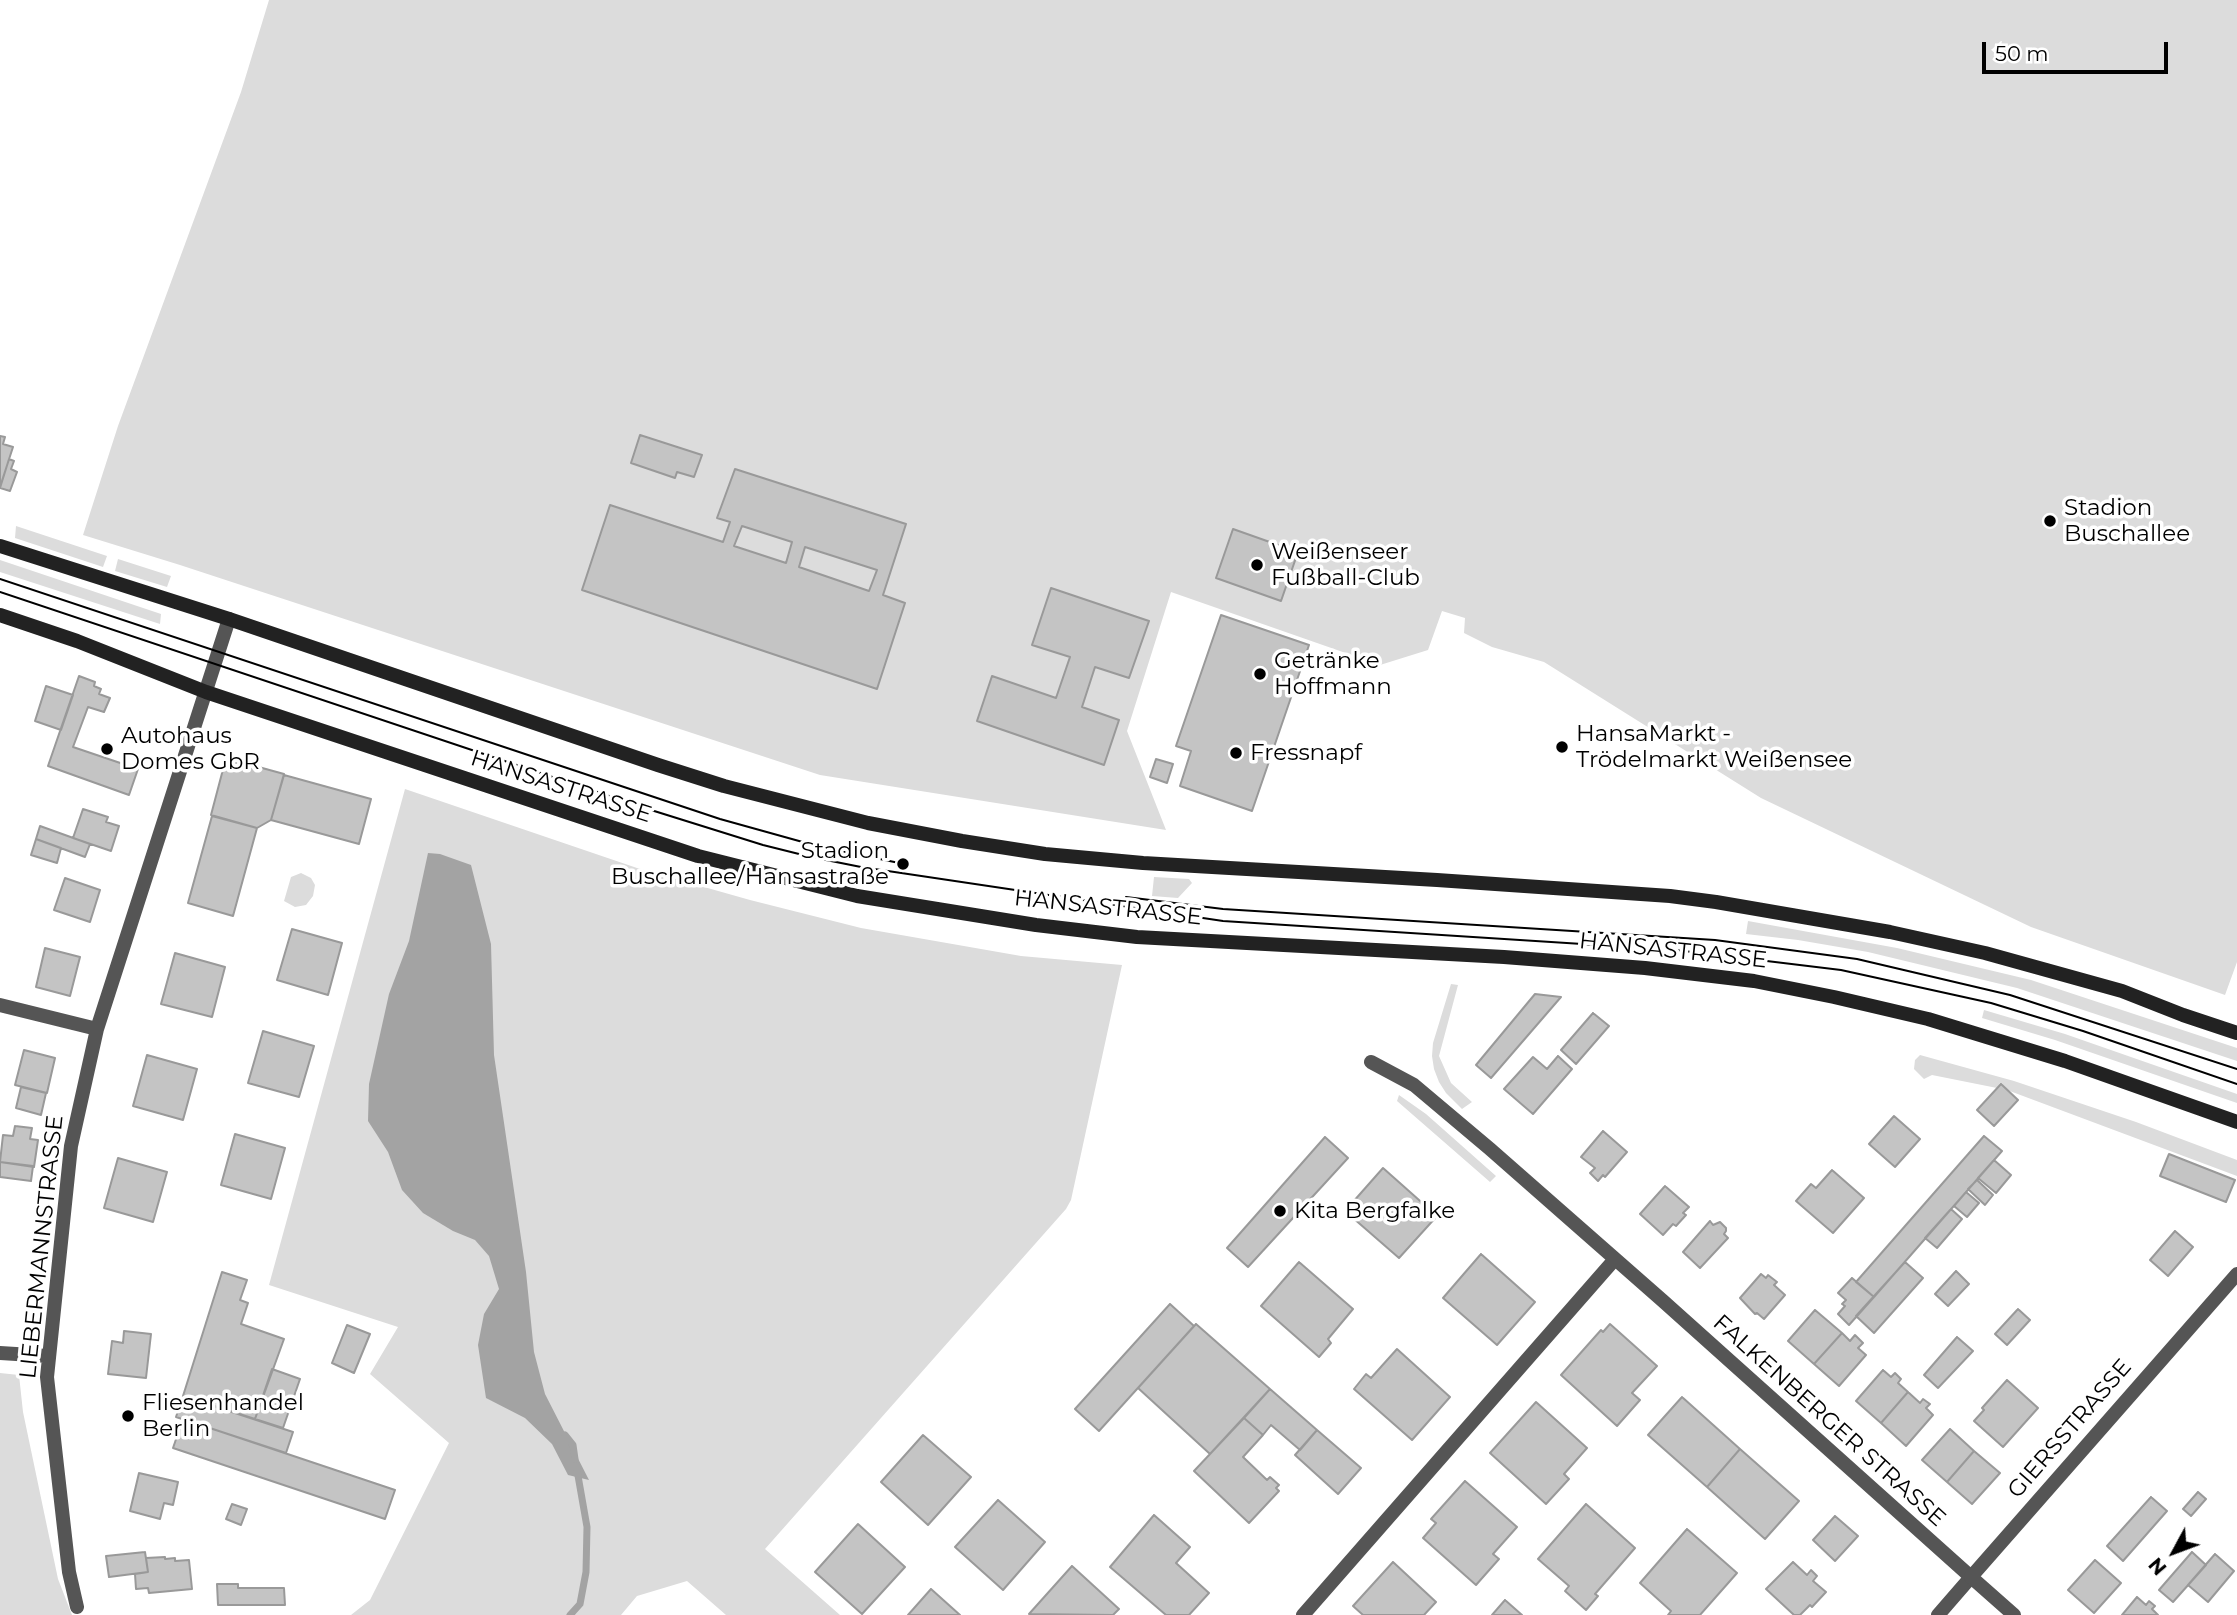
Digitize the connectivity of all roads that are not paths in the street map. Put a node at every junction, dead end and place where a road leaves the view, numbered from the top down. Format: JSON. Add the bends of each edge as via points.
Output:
{"nodes":[{"id":1,"x":0,"y":546,"type":"edge"},
{"id":2,"x":0,"y":615,"type":"edge"},
{"id":3,"x":229,"y":619,"type":"junction"},
{"id":4,"x":206,"y":692,"type":"junction"},
{"id":5,"x":0,"y":1005,"type":"edge"},
{"id":6,"x":97,"y":1028,"type":"junction"},
{"id":7,"x":2237,"y":1033,"type":"edge"},
{"id":8,"x":1371,"y":1062,"type":"dead end"},
{"id":9,"x":2237,"y":1122,"type":"edge"},
{"id":10,"x":1615,"y":1259,"type":"junction"},
{"id":11,"x":2237,"y":1274,"type":"edge"},
{"id":12,"x":0,"y":1353,"type":"edge"},
{"id":13,"x":48,"y":1356,"type":"junction"},
{"id":14,"x":1971,"y":1577,"type":"junction"},
{"id":15,"x":77,"y":1607,"type":"dead end"},
{"id":16,"x":1303,"y":1615,"type":"edge"},
{"id":17,"x":1938,"y":1615,"type":"edge"},
{"id":18,"x":2014,"y":1615,"type":"edge"}],
"edges":[{"from":1,"to":3,"type":"main road","name":"HANSASTRASSE"},
{"from":2,"to":4,"type":"main road","name":"HANSASTRASSE"},
{"from":3,"to":4,"type":"street","name":"LIEBERMANNSTRASSE"},
{"from":3,"to":7,"type":"main road","name":"HANSASTRASSE","via":[[658,765],[869,823],[1070,857],[1716,902],[1985,953],[2122,991]]},
{"from":4,"to":6,"type":"street","name":"LIEBERMANNSTRASSE"},
{"from":4,"to":9,"type":"main road","name":"HANSASTRASSE","via":[[698,856],[857,897],[1137,937],[1504,957],[1754,981],[1928,1019]]},
{"from":5,"to":6,"type":"street"},
{"from":6,"to":13,"type":"street","name":"LIEBERMANNSTRASSE","via":[[71,1146]]},
{"from":8,"to":10,"type":"street","name":"FALKENBERGER STRASSE","via":[[1414,1086]]},
{"from":10,"to":14,"type":"street","name":"FALKENBERGER STRASSE"},
{"from":10,"to":16,"type":"street"},
{"from":11,"to":14,"type":"street","name":"GIERSSTRASSE"},
{"from":12,"to":13,"type":"street"},
{"from":13,"to":15,"type":"street","name":"LIEBERMANNSTRASSE","via":[[69,1572]]},
{"from":14,"to":17,"type":"street","name":"GIERSSTRASSE"},
{"from":14,"to":18,"type":"street","name":"FALKENBERGER STRASSE"}]}
